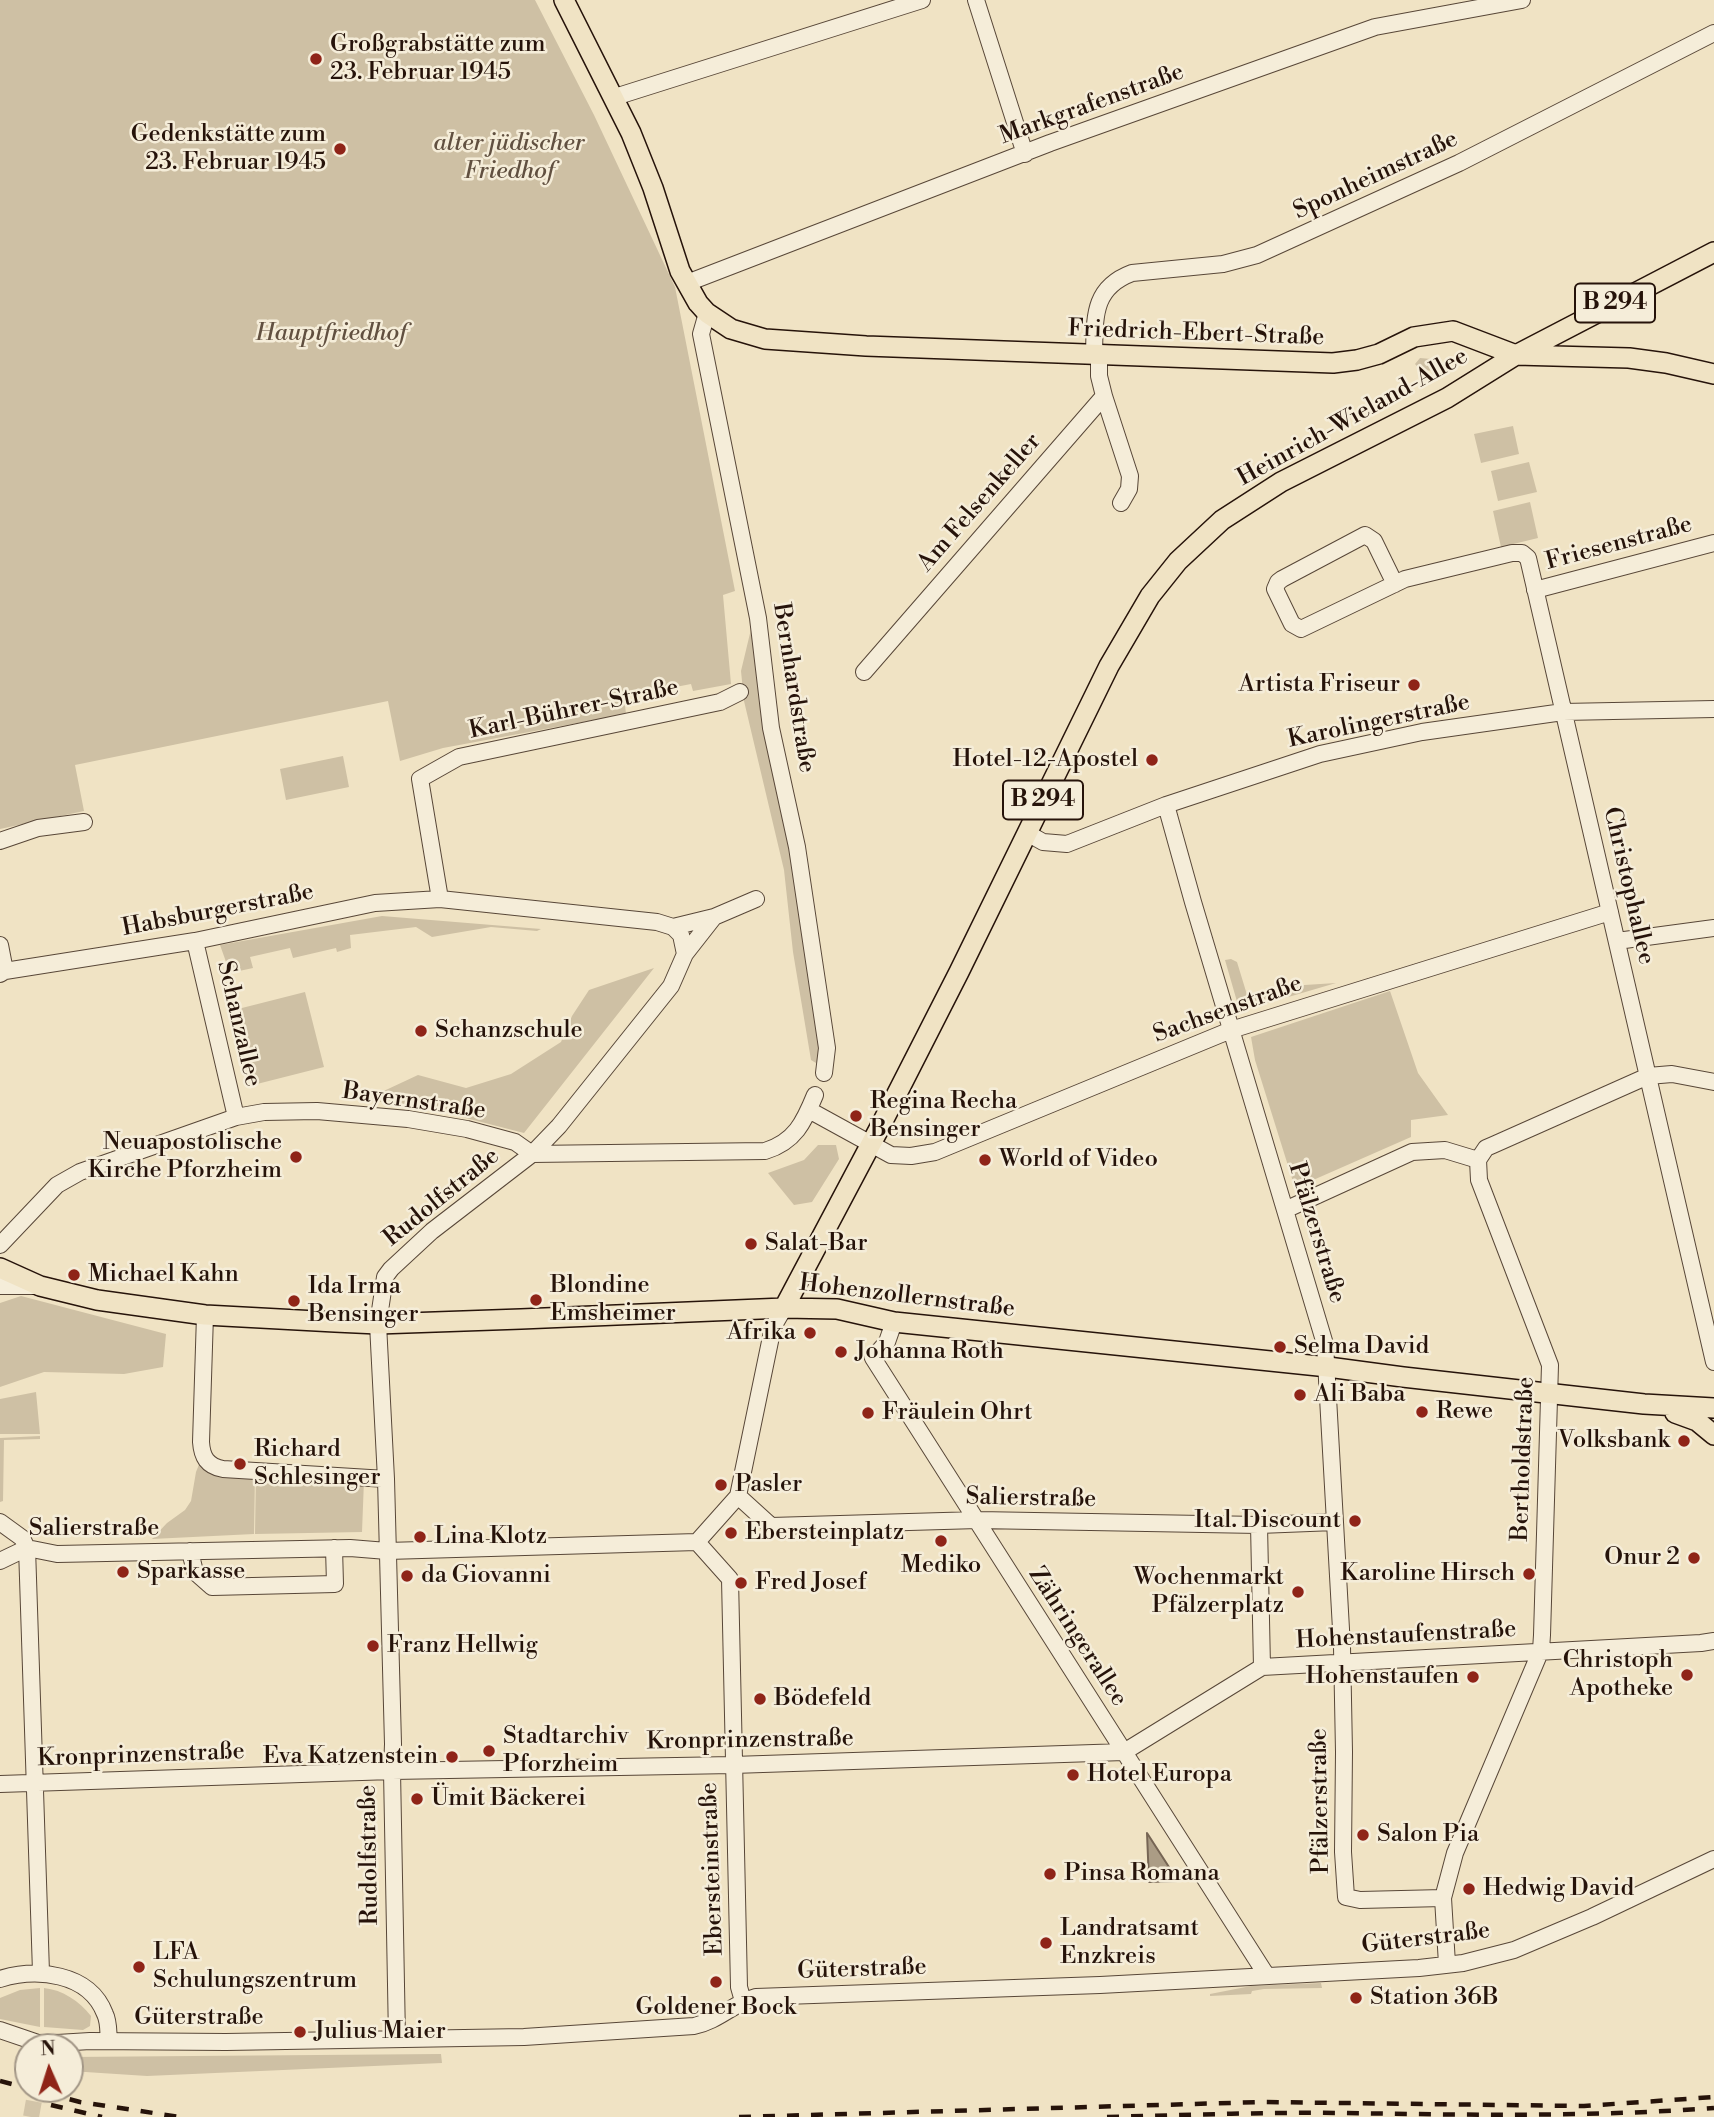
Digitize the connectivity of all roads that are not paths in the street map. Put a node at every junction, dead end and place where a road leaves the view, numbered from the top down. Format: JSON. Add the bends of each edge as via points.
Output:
{"nodes":[{"id":1,"x":564,"y":0,"type":"edge"},
{"id":2,"x":922,"y":0,"type":"edge"},
{"id":3,"x":976,"y":0,"type":"edge"},
{"id":4,"x":1522,"y":0,"type":"edge"},
{"id":5,"x":1714,"y":33,"type":"edge"},
{"id":6,"x":615,"y":97,"type":"junction"},
{"id":7,"x":1025,"y":154,"type":"junction"},
{"id":8,"x":1714,"y":252,"type":"edge"},
{"id":9,"x":687,"y":284,"type":"junction"},
{"id":10,"x":707,"y":313,"type":"junction"},
{"id":11,"x":1516,"y":355,"type":"junction"},
{"id":12,"x":1097,"y":356,"type":"junction"},
{"id":13,"x":1714,"y":374,"type":"edge"},
{"id":14,"x":1104,"y":396,"type":"junction"},
{"id":15,"x":1121,"y":503,"type":"dead end"},
{"id":16,"x":1714,"y":543,"type":"edge"},
{"id":17,"x":1395,"y":584,"type":"junction"},
{"id":18,"x":1535,"y":590,"type":"junction"},
{"id":19,"x":863,"y":672,"type":"dead end"},
{"id":20,"x":740,"y":692,"type":"dead end"},
{"id":21,"x":1714,"y":709,"type":"edge"},
{"id":22,"x":1563,"y":712,"type":"junction"},
{"id":23,"x":1166,"y":804,"type":"junction"},
{"id":24,"x":84,"y":822,"type":"dead end"},
{"id":25,"x":1027,"y":834,"type":"junction"},
{"id":26,"x":0,"y":841,"type":"edge"},
{"id":27,"x":440,"y":899,"type":"junction"},
{"id":28,"x":756,"y":899,"type":"dead end"},
{"id":29,"x":1610,"y":912,"type":"junction"},
{"id":30,"x":714,"y":918,"type":"junction"},
{"id":31,"x":673,"y":927,"type":"junction"},
{"id":32,"x":1714,"y":928,"type":"edge"},
{"id":33,"x":195,"y":941,"type":"junction"},
{"id":34,"x":1617,"y":941,"type":"junction"},
{"id":35,"x":0,"y":945,"type":"edge"},
{"id":36,"x":685,"y":954,"type":"junction"},
{"id":37,"x":3,"y":973,"type":"edge"},
{"id":38,"x":1231,"y":1030,"type":"junction"},
{"id":39,"x":824,"y":1073,"type":"dead end"},
{"id":40,"x":1648,"y":1076,"type":"junction"},
{"id":41,"x":1714,"y":1082,"type":"edge"},
{"id":42,"x":815,"y":1095,"type":"dead end"},
{"id":43,"x":809,"y":1110,"type":"junction"},
{"id":44,"x":236,"y":1117,"type":"junction"},
{"id":45,"x":870,"y":1145,"type":"junction"},
{"id":46,"x":532,"y":1154,"type":"junction"},
{"id":47,"x":1478,"y":1160,"type":"junction"},
{"id":48,"x":1285,"y":1210,"type":"junction"},
{"id":49,"x":0,"y":1245,"type":"edge"},
{"id":50,"x":0,"y":1268,"type":"edge"},
{"id":51,"x":0,"y":1286,"type":"edge"},
{"id":52,"x":40,"y":1286,"type":"junction"},
{"id":53,"x":783,"y":1308,"type":"junction"},
{"id":54,"x":205,"y":1315,"type":"junction"},
{"id":55,"x":894,"y":1322,"type":"junction"},
{"id":56,"x":378,"y":1324,"type":"junction"},
{"id":57,"x":1714,"y":1362,"type":"edge"},
{"id":58,"x":1328,"y":1367,"type":"junction"},
{"id":59,"x":1549,"y":1394,"type":"junction"},
{"id":60,"x":1644,"y":1404,"type":"junction"},
{"id":61,"x":1714,"y":1408,"type":"edge"},
{"id":62,"x":1714,"y":1435,"type":"edge"},
{"id":63,"x":386,"y":1479,"type":"junction"},
{"id":64,"x":738,"y":1496,"type":"junction"},
{"id":65,"x":978,"y":1520,"type":"junction"},
{"id":66,"x":0,"y":1522,"type":"edge"},
{"id":67,"x":1335,"y":1522,"type":"junction"},
{"id":68,"x":1259,"y":1525,"type":"junction"},
{"id":69,"x":697,"y":1542,"type":"junction"},
{"id":70,"x":27,"y":1548,"type":"junction"},
{"id":71,"x":334,"y":1548,"type":"junction"},
{"id":72,"x":387,"y":1551,"type":"junction"},
{"id":73,"x":190,"y":1552,"type":"junction"},
{"id":74,"x":0,"y":1561,"type":"edge"},
{"id":75,"x":1714,"y":1641,"type":"edge"},
{"id":76,"x":1541,"y":1650,"type":"junction"},
{"id":77,"x":1342,"y":1663,"type":"junction"},
{"id":78,"x":1262,"y":1667,"type":"junction"},
{"id":79,"x":1124,"y":1752,"type":"junction"},
{"id":80,"x":733,"y":1765,"type":"junction"},
{"id":81,"x":391,"y":1771,"type":"junction"},
{"id":82,"x":0,"y":1784,"type":"edge"},
{"id":83,"x":35,"y":1784,"type":"junction"},
{"id":84,"x":1714,"y":1858,"type":"edge"},
{"id":85,"x":1346,"y":1897,"type":"joint"},
{"id":86,"x":1443,"y":1898,"type":"junction"},
{"id":87,"x":1447,"y":1965,"type":"junction"},
{"id":88,"x":41,"y":1972,"type":"junction"},
{"id":89,"x":1267,"y":1976,"type":"junction"},
{"id":90,"x":0,"y":1979,"type":"edge"},
{"id":91,"x":743,"y":2001,"type":"junction"},
{"id":92,"x":397,"y":2038,"type":"junction"},
{"id":93,"x":109,"y":2041,"type":"junction"},
{"id":94,"x":84,"y":2042,"type":"edge"}],
"edges":[{"from":1,"to":6,"type":"main road"},
{"from":2,"to":6,"type":"street"},
{"from":3,"to":7,"type":"street"},
{"from":4,"to":7,"type":"street","name":"Markgrafenstraße","via":[[1375,27]]},
{"from":5,"to":12,"type":"street","name":"Sponheimstraße","via":[[1459,163],[1257,255],[1120,278],[1104,292],[1096,313]]},
{"from":6,"to":9,"type":"main road"},
{"from":7,"to":9,"type":"street","name":"Markgrafenstraße"},
{"from":8,"to":11,"type":"main road","name":"Heinrich-Wieland-Allee","number":"B 294"},
{"from":9,"to":10,"type":"main road","name":"Friedrich-Ebert-Straße"},
{"from":10,"to":12,"type":"main road","name":"Friedrich-Ebert-Straße","via":[[731,329],[765,339]]},
{"from":10,"to":39,"type":"street","name":"Bernhardstraße","via":[[701,334],[758,618],[771,728],[805,892],[827,1048]]},
{"from":11,"to":12,"type":"main road","name":"Friedrich-Ebert-Straße","via":[[1453,331],[1414,337],[1379,354],[1333,363]]},
{"from":11,"to":13,"type":"main road","name":"Friedrich-Ebert-Straße","via":[[1629,358]]},
{"from":11,"to":25,"type":"main road","name":"Heinrich-Wieland-Allee","number":"B 294","via":[[1447,397],[1264,491],[1189,550],[1150,596],[1122,641]]},
{"from":12,"to":14,"type":"street"},
{"from":14,"to":15,"type":"street","via":[[1130,476]]},
{"from":14,"to":19,"type":"street","name":"Am Felsenkeller"},
{"from":16,"to":18,"type":"street","name":"Friesenstraße"},
{"from":17,"to":17,"type":"street","name":"Christophallee","via":[[1301,629],[1292,625],[1275,589],[1282,579],[1365,536],[1374,541]]},
{"from":17,"to":18,"type":"street","name":"Christophallee","via":[[1517,552],[1528,558]]},
{"from":18,"to":22,"type":"street","name":"Christophallee"},
{"from":20,"to":27,"type":"street","name":"Karl-Bührer-Straße","via":[[720,702],[459,757],[420,779]]},
{"from":21,"to":22,"type":"street","name":"Karolingerstraße"},
{"from":22,"to":23,"type":"street","name":"Karolingerstraße","via":[[1351,746]]},
{"from":22,"to":29,"type":"street","name":"Christophallee"},
{"from":23,"to":25,"type":"street","name":"Karolingerstraße","via":[[1067,844],[1043,842]]},
{"from":23,"to":38,"type":"street","name":"Pfälzerstraße"},
{"from":24,"to":26,"type":"street","via":[[37,828]]},
{"from":25,"to":45,"type":"main road","name":"Heinrich-Wieland-Allee","number":"B 294"},
{"from":27,"to":31,"type":"street","name":"Habsburgerstraße"},
{"from":27,"to":33,"type":"street","name":"Habsburgerstraße","via":[[375,903]]},
{"from":28,"to":30,"type":"street","name":"Habsburgerstraße"},
{"from":29,"to":34,"type":"street","name":"Christophallee"},
{"from":29,"to":38,"type":"street","name":"Sachsenstraße"},
{"from":30,"to":31,"type":"street","name":"Habsburgerstraße"},
{"from":30,"to":36,"type":"street","name":"Rudolfstraße"},
{"from":31,"to":36,"type":"street","via":[[681,935]]},
{"from":32,"to":34,"type":"street"},
{"from":33,"to":37,"type":"street","name":"Habsburgerstraße"},
{"from":33,"to":44,"type":"street","name":"Schanzallee"},
{"from":34,"to":40,"type":"street","name":"Christophallee"},
{"from":35,"to":37,"type":"street","name":"Habsburgerstraße"},
{"from":36,"to":46,"type":"street","name":"Rudolfstraße","via":[[671,986]]},
{"from":38,"to":45,"type":"street","name":"Sachsenstraße","via":[[945,1148],[900,1157]]},
{"from":38,"to":48,"type":"street","name":"Pfälzerstraße"},
{"from":40,"to":41,"type":"street","via":[[1672,1074]]},
{"from":40,"to":47,"type":"street","via":[[1493,1145]]},
{"from":40,"to":57,"type":"street","name":"Christophallee"},
{"from":42,"to":43,"type":"street"},
{"from":43,"to":45,"type":"street"},
{"from":43,"to":46,"type":"street","name":"Bayernstraße","via":[[794,1136],[765,1151]]},
{"from":44,"to":46,"type":"street","name":"Bayernstraße","via":[[317,1111],[408,1119],[515,1142]]},
{"from":44,"to":49,"type":"street","name":"Bayernstraße","via":[[80,1172],[57,1185]]},
{"from":45,"to":53,"type":"main road","name":"Heinrich-Wieland-Allee","number":"B 294"},
{"from":46,"to":56,"type":"street","name":"Rudolfstraße","via":[[432,1231],[391,1269],[383,1285]]},
{"from":47,"to":48,"type":"street","via":[[1445,1150],[1412,1152]]},
{"from":47,"to":59,"type":"street","name":"Bertholdstraße","via":[[1479,1180],[1549,1360]]},
{"from":48,"to":58,"type":"street","name":"Pfälzerstraße"},
{"from":50,"to":52,"type":"main road","name":"Hohenzollernstraße"},
{"from":51,"to":52,"type":"street"},
{"from":52,"to":54,"type":"main road","name":"Hohenzollernstraße","via":[[97,1300]]},
{"from":53,"to":55,"type":"main road","name":"Hohenzollernstraße","via":[[837,1310]]},
{"from":53,"to":56,"type":"main road","name":"Hohenzollernstraße"},
{"from":53,"to":64,"type":"street","via":[[773,1327]]},
{"from":54,"to":56,"type":"main road","name":"Hohenzollernstraße"},
{"from":54,"to":63,"type":"street","via":[[201,1442],[206,1461],[218,1468]]},
{"from":55,"to":58,"type":"main road","name":"Hohenzollernstraße"},
{"from":55,"to":65,"type":"street","name":"Zähringerallee","via":[[887,1342],[873,1358]]},
{"from":56,"to":63,"type":"street","name":"Rudolfstraße"},
{"from":58,"to":59,"type":"main road","name":"Hohenzollernstraße"},
{"from":58,"to":67,"type":"street","name":"Pfälzerstraße"},
{"from":59,"to":60,"type":"main road","name":"Hohenzollernstraße"},
{"from":59,"to":76,"type":"street","name":"Bertholdstraße"},
{"from":60,"to":61,"type":"main road","name":"Hohenzollernstraße"},
{"from":60,"to":62,"type":"main road","name":"Hohenzollernstraße","via":[[1689,1417]]},
{"from":63,"to":72,"type":"street","name":"Rudolfstraße"},
{"from":64,"to":65,"type":"street","name":"Salierstraße","via":[[771,1526]]},
{"from":64,"to":69,"type":"street"},
{"from":65,"to":68,"type":"street","name":"Salierstraße"},
{"from":65,"to":79,"type":"street","name":"Zähringerallee"},
{"from":66,"to":70,"type":"street","via":[[22,1538]]},
{"from":67,"to":68,"type":"street","name":"Salierstraße"},
{"from":67,"to":77,"type":"street","name":"Pfälzerstraße"},
{"from":68,"to":78,"type":"street"},
{"from":69,"to":72,"type":"street","name":"Salierstraße"},
{"from":69,"to":80,"type":"street","name":"Ebersteinstraße","via":[[730,1578]]},
{"from":70,"to":73,"type":"street","name":"Salierstraße","via":[[57,1555]]},
{"from":70,"to":74,"type":"street","name":"Salierstraße"},
{"from":70,"to":83,"type":"street"},
{"from":71,"to":72,"type":"street","name":"Salierstraße"},
{"from":71,"to":73,"type":"street","name":"Salierstraße"},
{"from":71,"to":73,"type":"street","name":"Salierstraße","via":[[335,1584],[212,1587],[195,1572]]},
{"from":72,"to":81,"type":"street","name":"Rudolfstraße"},
{"from":75,"to":76,"type":"street","name":"Hohenstaufenstraße"},
{"from":76,"to":77,"type":"street","name":"Hohenstaufenstraße"},
{"from":76,"to":86,"type":"street","name":"Bertholdstraße","via":[[1455,1853]]},
{"from":77,"to":78,"type":"street","name":"Hohenstaufenstraße"},
{"from":77,"to":85,"type":"street","name":"Pfälzerstraße"},
{"from":78,"to":79,"type":"street","name":"Hohenstaufenstraße"},
{"from":79,"to":80,"type":"street","name":"Kronprinzenstraße"},
{"from":79,"to":89,"type":"street","name":"Zähringerallee"},
{"from":80,"to":81,"type":"street","name":"Kronprinzenstraße"},
{"from":80,"to":91,"type":"street","name":"Ebersteinstraße"},
{"from":81,"to":83,"type":"street","name":"Kronprinzenstraße"},
{"from":81,"to":92,"type":"street","name":"Rudolfstraße"},
{"from":82,"to":83,"type":"street","name":"Kronprinzenstraße"},
{"from":83,"to":88,"type":"street"},
{"from":84,"to":87,"type":"street","name":"Güterstraße","via":[[1530,1944]]},
{"from":85,"to":86,"type":"street","name":"Güterstraße"},
{"from":86,"to":87,"type":"street","name":"Bertholdstraße"},
{"from":87,"to":89,"type":"street","name":"Güterstraße"},
{"from":88,"to":90,"type":"street"},
{"from":88,"to":93,"type":"street","via":[[78,1984],[99,2003]]},
{"from":89,"to":91,"type":"street","name":"Güterstraße"},
{"from":91,"to":92,"type":"street","name":"Güterstraße","via":[[714,2020],[684,2027],[524,2037]]},
{"from":92,"to":93,"type":"street","name":"Güterstraße"},
{"from":93,"to":94,"type":"street","name":"Güterstraße"}]}
